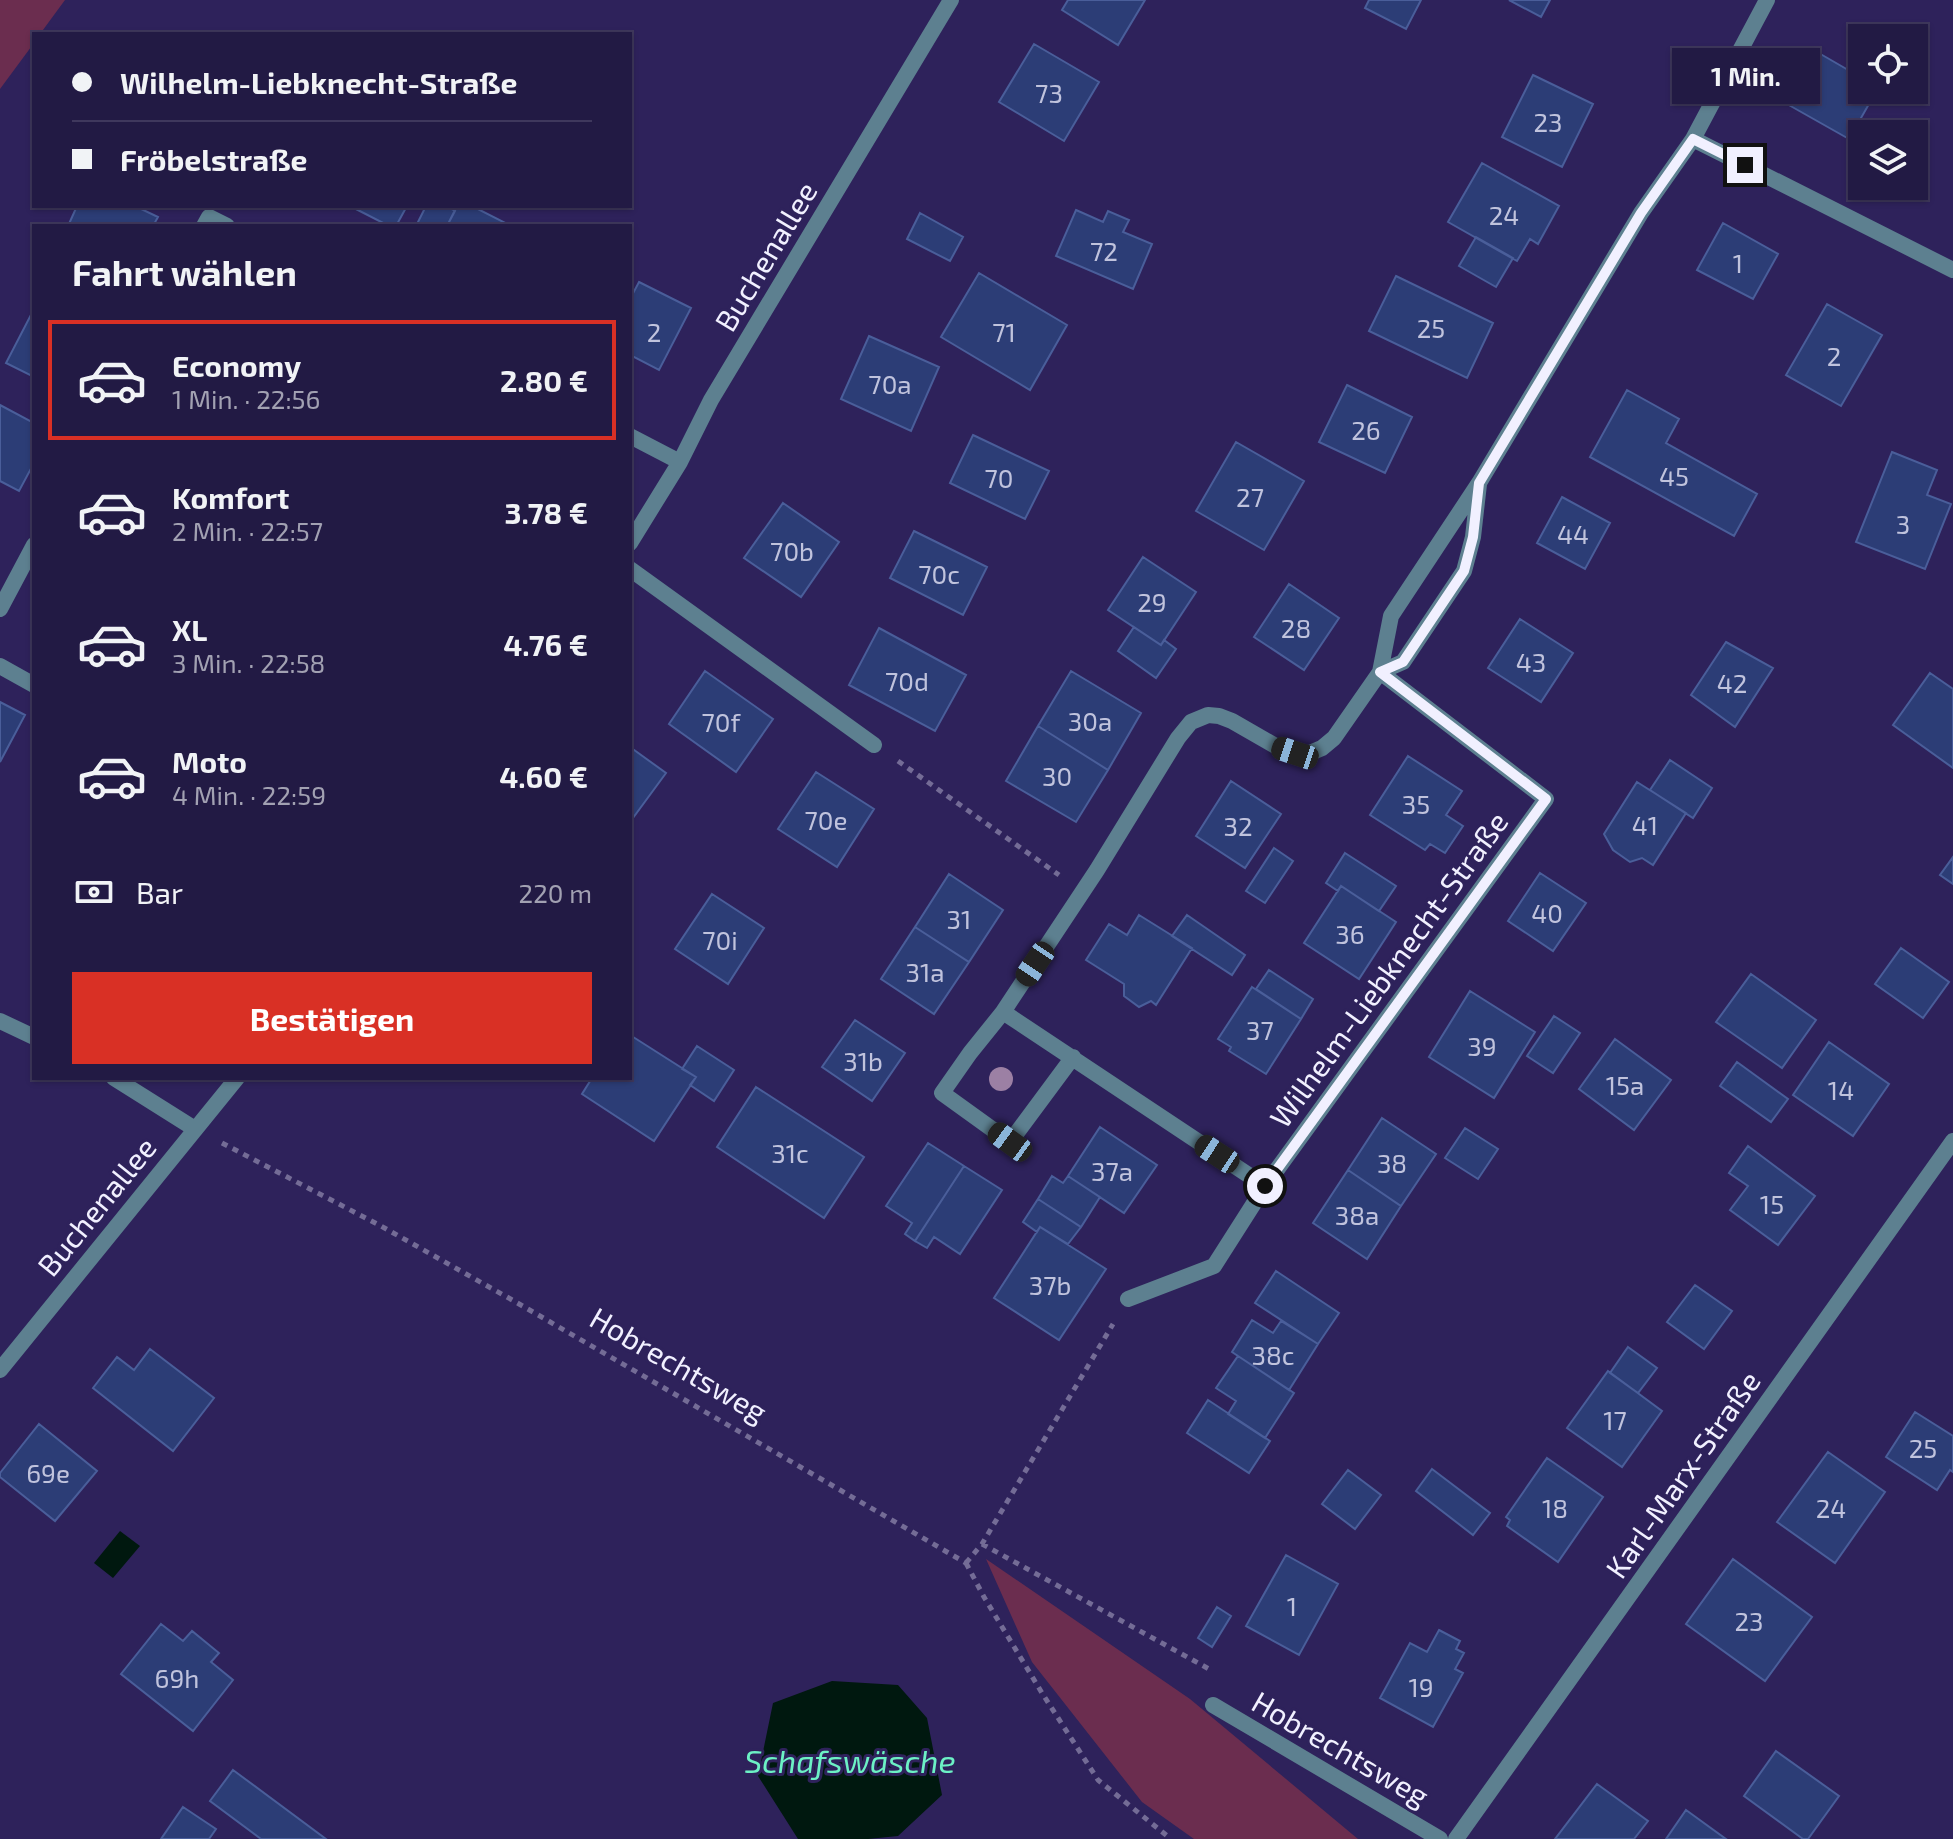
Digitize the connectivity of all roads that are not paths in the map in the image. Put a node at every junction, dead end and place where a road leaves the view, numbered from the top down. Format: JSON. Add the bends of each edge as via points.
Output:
{"nodes":[{"id":1,"x":951,"y":0,"type":"edge"},
{"id":2,"x":1767,"y":0,"type":"edge"},
{"id":3,"x":1693,"y":139,"type":"junction"},
{"id":4,"x":205,"y":224,"type":"edge"},
{"id":5,"x":223,"y":224,"type":"edge"},
{"id":6,"x":1953,"y":270,"type":"edge"},
{"id":7,"x":632,"y":437,"type":"edge"},
{"id":8,"x":680,"y":462,"type":"junction"},
{"id":9,"x":1479,"y":483,"type":"junction"},
{"id":10,"x":632,"y":540,"type":"edge"},
{"id":11,"x":32,"y":549,"type":"edge"},
{"id":12,"x":632,"y":570,"type":"edge"},
{"id":13,"x":0,"y":609,"type":"edge"},
{"id":14,"x":0,"y":666,"type":"edge"},
{"id":15,"x":1380,"y":672,"type":"junction"},
{"id":16,"x":32,"y":684,"type":"edge"},
{"id":17,"x":874,"y":745,"type":"road end"},
{"id":18,"x":1003,"y":1012,"type":"junction"},
{"id":19,"x":0,"y":1021,"type":"edge"},
{"id":20,"x":32,"y":1036,"type":"edge"},
{"id":21,"x":1073,"y":1057,"type":"junction"},
{"id":22,"x":117,"y":1080,"type":"edge"},
{"id":23,"x":235,"y":1080,"type":"edge"},
{"id":24,"x":195,"y":1129,"type":"junction"},
{"id":25,"x":1953,"y":1141,"type":"edge"},
{"id":26,"x":1265,"y":1186,"type":"junction"},
{"id":27,"x":1128,"y":1299,"type":"road end"},
{"id":28,"x":0,"y":1370,"type":"edge"},
{"id":29,"x":1213,"y":1705,"type":"dead end"},
{"id":30,"x":1440,"y":1839,"type":"edge"},
{"id":31,"x":1456,"y":1839,"type":"edge"}],
"edges":[{"from":1,"to":8,"type":"street","name":"Buchenallee","via":[[711,400]]},
{"from":2,"to":3,"type":"street"},
{"from":3,"to":6,"type":"street"},
{"from":3,"to":9,"type":"street","via":[[1641,213]]},
{"from":4,"to":5,"type":"street","via":[[209,217]]},
{"from":7,"to":8,"type":"street"},
{"from":8,"to":10,"type":"street","name":"Buchenallee"},
{"from":9,"to":15,"type":"street","via":[[1391,616]]},
{"from":9,"to":15,"type":"street","via":[[1464,571],[1403,662]]},
{"from":11,"to":13,"type":"street"},
{"from":12,"to":17,"type":"street"},
{"from":14,"to":16,"type":"street"},
{"from":15,"to":18,"type":"street","via":[[1334,738],[1310,753],[1279,748],[1219,716],[1191,722]]},
{"from":15,"to":26,"type":"street","name":"Wilhelm-Liebknecht-Straße","via":[[1546,799]]},
{"from":18,"to":21,"type":"street"},
{"from":18,"to":21,"type":"street","via":[[942,1093],[1010,1142]]},
{"from":19,"to":20,"type":"street"},
{"from":21,"to":26,"type":"street"},
{"from":22,"to":24,"type":"street"},
{"from":23,"to":24,"type":"street","name":"Buchenallee"},
{"from":24,"to":28,"type":"street","name":"Buchenallee"},
{"from":25,"to":31,"type":"street","name":"Karl-Marx-Straße"},
{"from":26,"to":27,"type":"street","name":"Wilhelm-Liebknecht-Straße","via":[[1214,1266]]},
{"from":29,"to":30,"type":"street","name":"Hobrechtsweg"}]}
